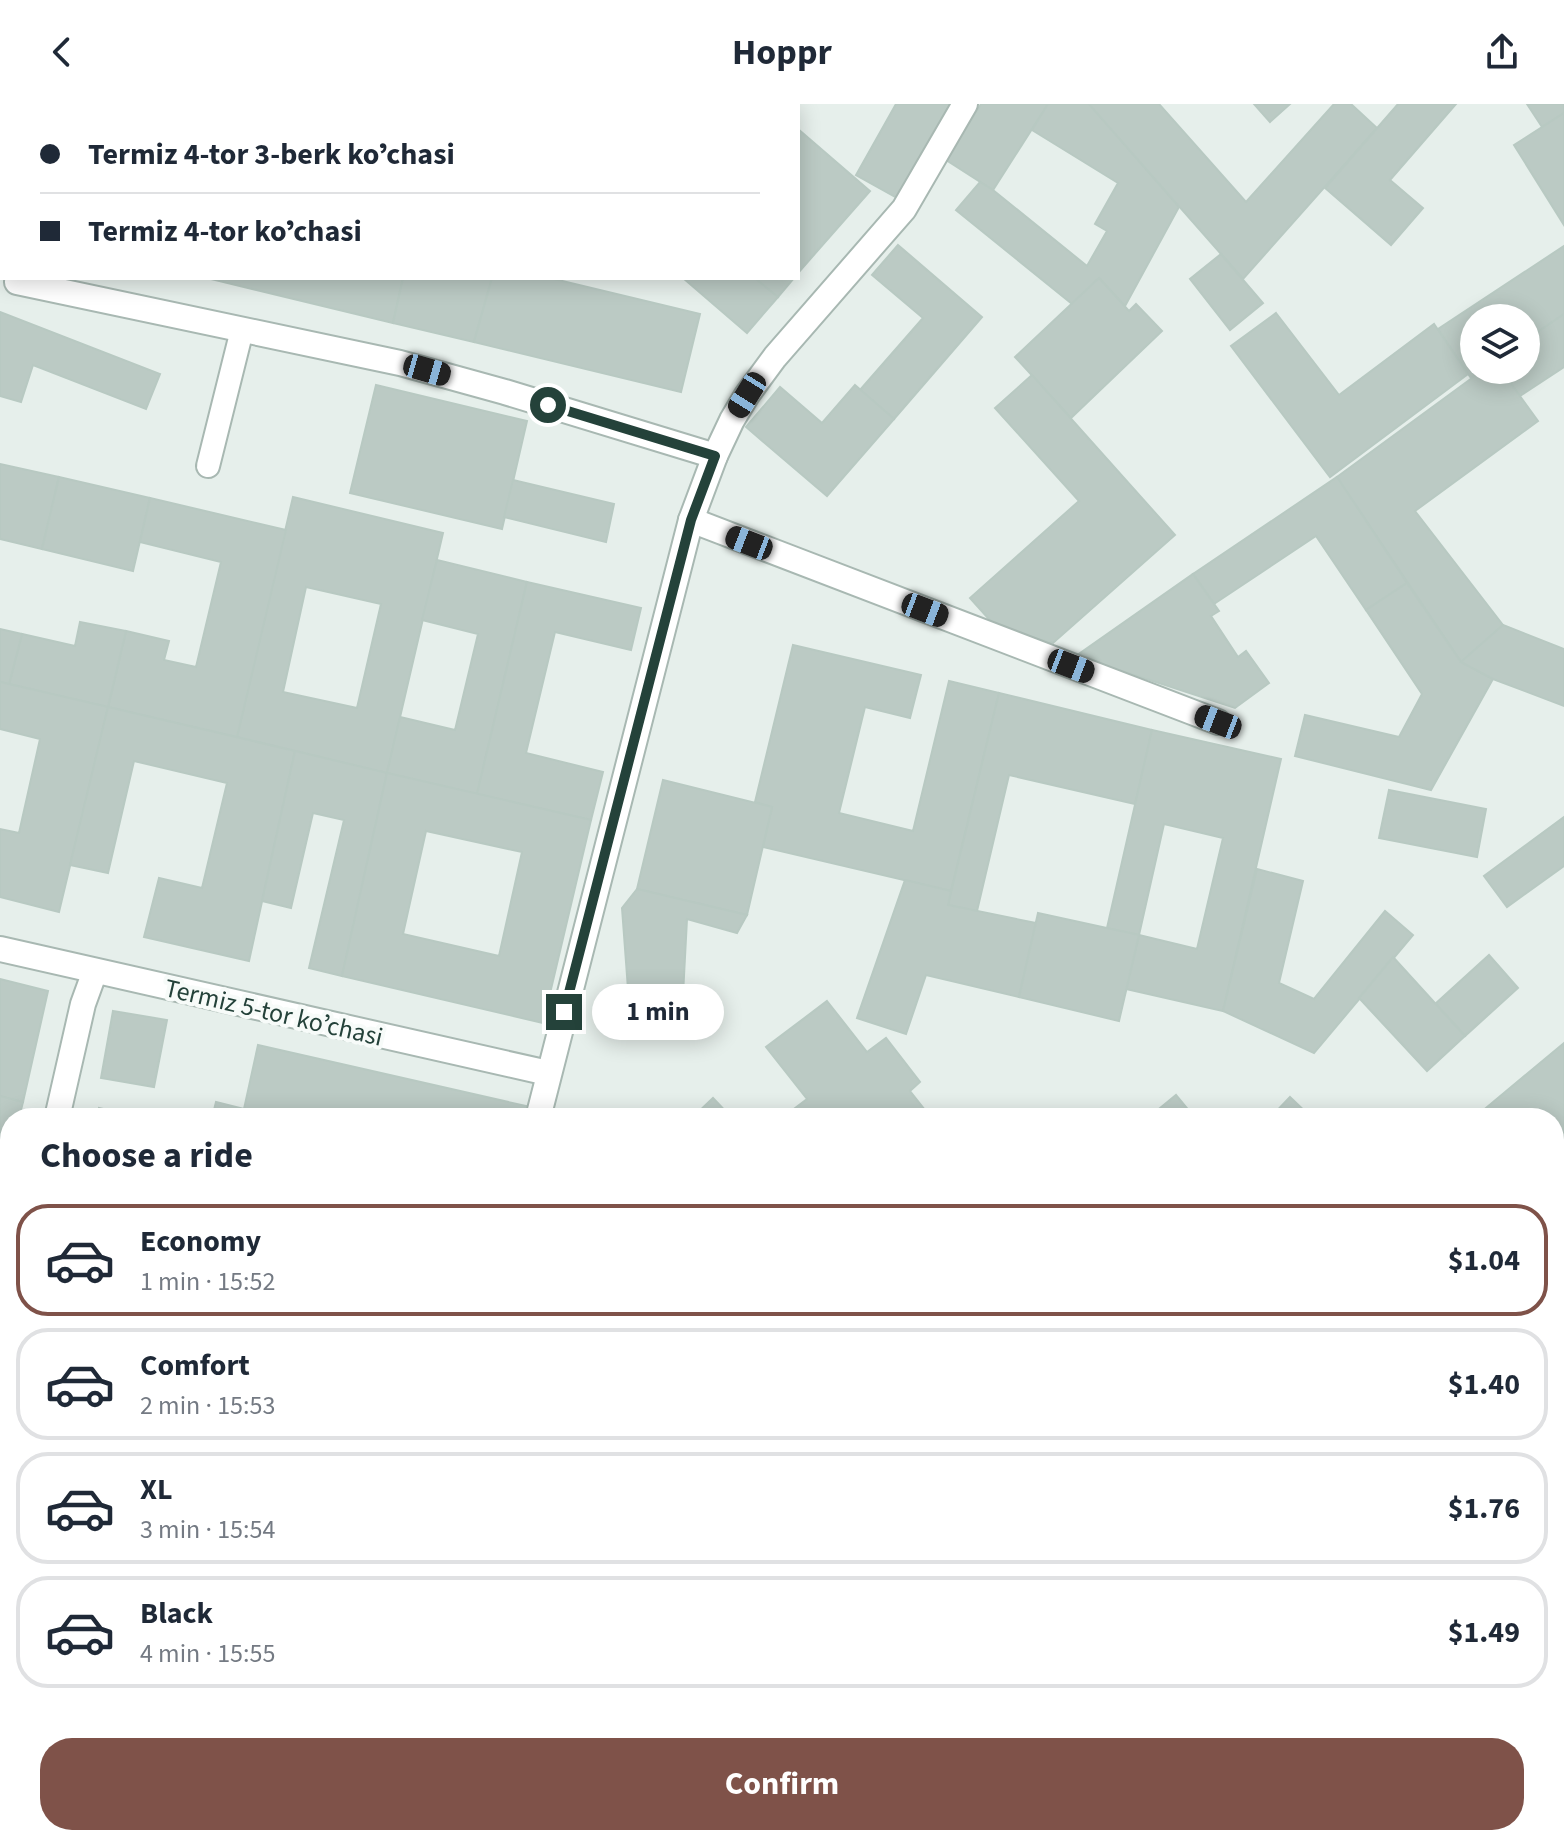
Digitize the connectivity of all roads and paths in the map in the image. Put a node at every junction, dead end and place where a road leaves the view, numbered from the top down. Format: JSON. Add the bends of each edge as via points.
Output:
{"nodes":[{"id":1,"x":965,"y":104,"type":"edge"},
{"id":2,"x":17,"y":282,"type":"dead end"},
{"id":3,"x":242,"y":330,"type":"junction"},
{"id":4,"x":715,"y":456,"type":"junction"},
{"id":5,"x":208,"y":466,"type":"dead end"},
{"id":6,"x":691,"y":520,"type":"junction"},
{"id":7,"x":1218,"y":722,"type":"dead end"},
{"id":8,"x":0,"y":949,"type":"edge"},
{"id":9,"x":95,"y":971,"type":"junction"},
{"id":10,"x":548,"y":1073,"type":"junction"},
{"id":11,"x":59,"y":1108,"type":"edge"},
{"id":12,"x":540,"y":1108,"type":"edge"}],
"edges":[{"from":1,"to":4,"type":"street","via":[[904,209],[775,357],[747,395]]},
{"from":2,"to":3,"type":"street"},
{"from":3,"to":4,"type":"street","via":[[400,363]]},
{"from":3,"to":5,"type":"lane"},
{"from":4,"to":6,"type":"street"},
{"from":6,"to":7,"type":"street"},
{"from":6,"to":10,"type":"street"},
{"from":8,"to":9,"type":"street","name":"Termiz 5-tor koʼchasi"},
{"from":9,"to":10,"type":"street","name":"Termiz 5-tor koʼchasi"},
{"from":9,"to":11,"type":"street"},
{"from":10,"to":12,"type":"street"}]}
